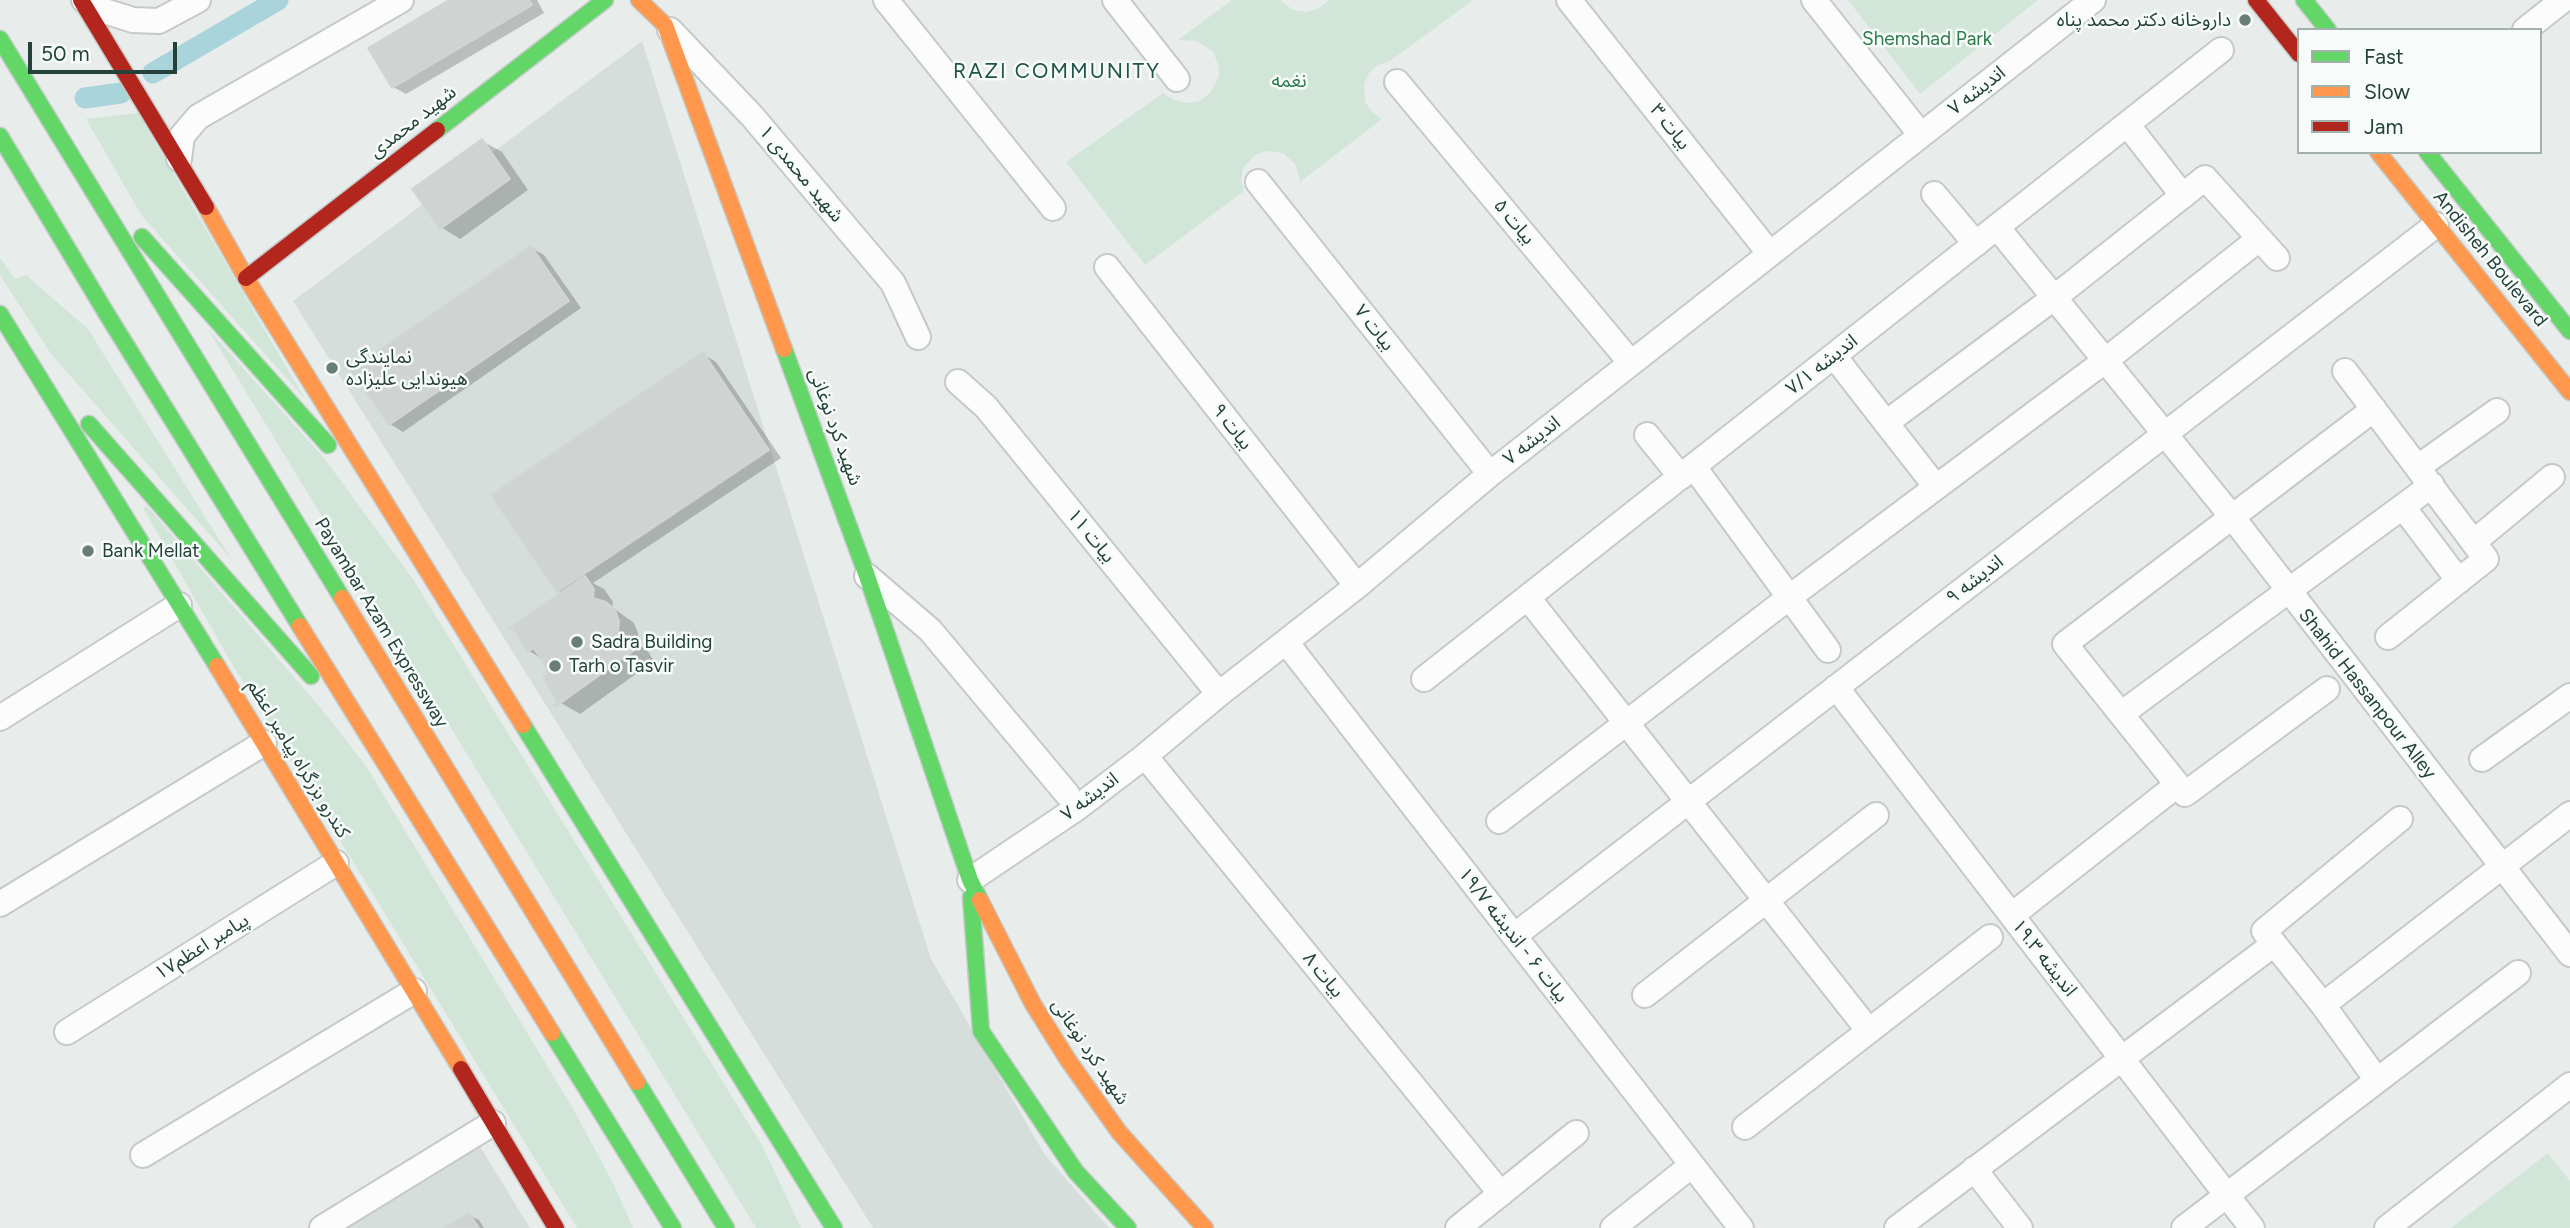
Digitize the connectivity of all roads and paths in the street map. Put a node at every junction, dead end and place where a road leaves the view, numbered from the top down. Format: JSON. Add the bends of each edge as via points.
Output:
{"nodes":[{"id":1,"x":83,"y":0,"type":"edge"},
{"id":2,"x":198,"y":0,"type":"edge"},
{"id":3,"x":401,"y":0,"type":"edge"},
{"id":4,"x":639,"y":0,"type":"edge"},
{"id":5,"x":886,"y":0,"type":"edge"},
{"id":6,"x":1115,"y":0,"type":"edge"},
{"id":7,"x":1569,"y":0,"type":"edge"},
{"id":8,"x":1814,"y":0,"type":"edge"},
{"id":9,"x":2093,"y":0,"type":"edge"},
{"id":10,"x":2256,"y":0,"type":"edge"},
{"id":11,"x":2304,"y":0,"type":"edge"},
{"id":12,"x":2563,"y":0,"type":"edge"},
{"id":13,"x":602,"y":1,"type":"edge"},
{"id":14,"x":665,"y":25,"type":"junction"},
{"id":15,"x":2326,"y":28,"type":"edge"},
{"id":16,"x":2528,"y":28,"type":"edge"},
{"id":17,"x":0,"y":39,"type":"edge"},
{"id":18,"x":2221,"y":50,"type":"dead end"},
{"id":19,"x":2297,"y":51,"type":"edge"},
{"id":20,"x":1177,"y":79,"type":"dead end"},
{"id":21,"x":1397,"y":82,"type":"dead end"},
{"id":22,"x":2127,"y":124,"type":"junction"},
{"id":23,"x":1921,"y":135,"type":"junction"},
{"id":24,"x":0,"y":136,"type":"edge"},
{"id":25,"x":2380,"y":154,"type":"edge"},
{"id":26,"x":2429,"y":154,"type":"edge"},
{"id":27,"x":179,"y":159,"type":"junction"},
{"id":28,"x":78,"y":166,"type":"junction"},
{"id":29,"x":1258,"y":182,"type":"dead end"},
{"id":30,"x":1934,"y":194,"type":"dead end"},
{"id":31,"x":2183,"y":197,"type":"junction"},
{"id":32,"x":1053,"y":208,"type":"dead end"},
{"id":33,"x":2436,"y":225,"type":"junction"},
{"id":34,"x":1997,"y":226,"type":"junction"},
{"id":35,"x":2259,"y":239,"type":"junction"},
{"id":36,"x":1976,"y":244,"type":"junction"},
{"id":37,"x":1770,"y":254,"type":"junction"},
{"id":38,"x":2277,"y":258,"type":"dead end"},
{"id":39,"x":1107,"y":267,"type":"dead end"},
{"id":40,"x":246,"y":278,"type":"junction"},
{"id":41,"x":2055,"y":297,"type":"junction"},
{"id":42,"x":0,"y":314,"type":"edge"},
{"id":43,"x":2570,"y":331,"type":"edge"},
{"id":44,"x":918,"y":337,"type":"dead end"},
{"id":45,"x":1834,"y":356,"type":"junction"},
{"id":46,"x":2106,"y":360,"type":"junction"},
{"id":47,"x":1631,"y":363,"type":"junction"},
{"id":48,"x":32,"y":365,"type":"junction"},
{"id":49,"x":2346,"y":371,"type":"dead end"},
{"id":50,"x":958,"y":382,"type":"dead end"},
{"id":51,"x":2570,"y":392,"type":"edge"},
{"id":52,"x":2374,"y":409,"type":"junction"},
{"id":53,"x":2497,"y":411,"type":"dead end"},
{"id":54,"x":1886,"y":423,"type":"junction"},
{"id":55,"x":2166,"y":433,"type":"junction"},
{"id":56,"x":1647,"y":435,"type":"dead end"},
{"id":57,"x":1687,"y":472,"type":"junction"},
{"id":58,"x":1490,"y":474,"type":"junction"},
{"id":59,"x":2425,"y":476,"type":"junction"},
{"id":60,"x":2552,"y":477,"type":"dead end"},
{"id":61,"x":1936,"y":488,"type":"junction"},
{"id":62,"x":2403,"y":506,"type":"junction"},
{"id":63,"x":2233,"y":518,"type":"junction"},
{"id":64,"x":395,"y":519,"type":"junction"},
{"id":65,"x":2475,"y":541,"type":"junction"},
{"id":66,"x":867,"y":576,"type":"junction"},
{"id":67,"x":2459,"y":581,"type":"junction"},
{"id":68,"x":1357,"y":586,"type":"junction"},
{"id":69,"x":2288,"y":592,"type":"junction"},
{"id":70,"x":1791,"y":596,"type":"junction"},
{"id":71,"x":1528,"y":598,"type":"junction"},
{"id":72,"x":180,"y":605,"type":"junction"},
{"id":73,"x":2388,"y":637,"type":"dead end"},
{"id":74,"x":1286,"y":642,"type":"junction"},
{"id":75,"x":1828,"y":650,"type":"dead end"},
{"id":76,"x":1424,"y":680,"type":"dead end"},
{"id":77,"x":1836,"y":687,"type":"junction"},
{"id":78,"x":2327,"y":689,"type":"dead end"},
{"id":79,"x":1219,"y":694,"type":"junction"},
{"id":80,"x":2570,"y":696,"type":"edge"},
{"id":81,"x":2121,"y":714,"type":"junction"},
{"id":82,"x":0,"y":718,"type":"edge"},
{"id":83,"x":1626,"y":724,"type":"junction"},
{"id":84,"x":264,"y":743,"type":"junction"},
{"id":85,"x":1144,"y":756,"type":"junction"},
{"id":86,"x":2482,"y":759,"type":"dead end"},
{"id":87,"x":385,"y":760,"type":"junction"},
{"id":88,"x":2178,"y":785,"type":"junction"},
{"id":89,"x":1067,"y":794,"type":"dead end"},
{"id":90,"x":1688,"y":802,"type":"junction"},
{"id":91,"x":2570,"y":814,"type":"edge"},
{"id":92,"x":1876,"y":815,"type":"dead end"},
{"id":93,"x":2400,"y":819,"type":"dead end"},
{"id":94,"x":1499,"y":821,"type":"dead end"},
{"id":95,"x":336,"y":863,"type":"junction"},
{"id":96,"x":2500,"y":866,"type":"junction"},
{"id":97,"x":970,"y":880,"type":"junction"},
{"id":98,"x":1766,"y":901,"type":"junction"},
{"id":99,"x":0,"y":904,"type":"edge"},
{"id":100,"x":2012,"y":915,"type":"junction"},
{"id":101,"x":1514,"y":936,"type":"junction"},
{"id":102,"x":1990,"y":937,"type":"dead end"},
{"id":103,"x":2274,"y":944,"type":"junction"},
{"id":104,"x":2570,"y":954,"type":"edge"},
{"id":105,"x":2518,"y":973,"type":"dead end"},
{"id":106,"x":414,"y":991,"type":"junction"},
{"id":107,"x":1645,"y":995,"type":"dead end"},
{"id":108,"x":2323,"y":1005,"type":"junction"},
{"id":109,"x":1869,"y":1031,"type":"junction"},
{"id":110,"x":67,"y":1032,"type":"dead end"},
{"id":111,"x":2121,"y":1058,"type":"junction"},
{"id":112,"x":2377,"y":1080,"type":"junction"},
{"id":113,"x":2570,"y":1085,"type":"edge"},
{"id":114,"x":602,"y":1113,"type":"junction"},
{"id":115,"x":768,"y":1119,"type":"junction"},
{"id":116,"x":493,"y":1123,"type":"junction"},
{"id":117,"x":1745,"y":1128,"type":"dead end"},
{"id":118,"x":1576,"y":1133,"type":"dead end"},
{"id":119,"x":143,"y":1155,"type":"dead end"},
{"id":120,"x":1692,"y":1165,"type":"junction"},
{"id":121,"x":1974,"y":1168,"type":"junction"},
{"id":122,"x":1501,"y":1194,"type":"junction"},
{"id":123,"x":2227,"y":1196,"type":"junction"},
{"id":124,"x":638,"y":1202,"type":"dead end"},
{"id":125,"x":808,"y":1216,"type":"dead end"},
{"id":126,"x":322,"y":1228,"type":"edge"},
{"id":127,"x":556,"y":1228,"type":"edge"},
{"id":128,"x":673,"y":1228,"type":"edge"},
{"id":129,"x":726,"y":1228,"type":"edge"},
{"id":130,"x":834,"y":1228,"type":"edge"},
{"id":131,"x":1128,"y":1228,"type":"edge"},
{"id":132,"x":1205,"y":1228,"type":"edge"},
{"id":133,"x":1458,"y":1228,"type":"edge"},
{"id":134,"x":1613,"y":1228,"type":"edge"},
{"id":135,"x":1741,"y":1228,"type":"edge"},
{"id":136,"x":1897,"y":1228,"type":"edge"},
{"id":137,"x":2020,"y":1228,"type":"edge"},
{"id":138,"x":2184,"y":1228,"type":"edge"},
{"id":139,"x":2252,"y":1228,"type":"edge"},
{"id":140,"x":2387,"y":1228,"type":"edge"}],
"edges":[{"from":1,"to":2,"type":"street","via":[[133,20],[159,21]]},
{"from":1,"to":27,"type":"main road"},
{"from":3,"to":27,"type":"street","via":[[198,117],[181,136]]},
{"from":4,"to":14,"type":"main road","name":"شهید کرد نوغانی"},
{"from":5,"to":32,"type":"street"},
{"from":6,"to":20,"type":"street"},
{"from":7,"to":37,"type":"street","name":"بیات ۳"},
{"from":8,"to":23,"type":"street"},
{"from":9,"to":23,"type":"street","name":"اندیشه ۷"},
{"from":10,"to":19,"type":"main road"},
{"from":11,"to":15,"type":"main road"},
{"from":12,"to":16,"type":"street"},
{"from":13,"to":40,"type":"main road","name":"شهید محمدی"},
{"from":14,"to":44,"type":"street","name":"شهید محمدی ۱","via":[[752,116],[893,284]]},
{"from":14,"to":66,"type":"main road","name":"شهید کرد نوغانی"},
{"from":17,"to":28,"type":"main road","name":"Payambar Azam Expressway"},
{"from":18,"to":22,"type":"street","name":"اندیشه ۷/۱"},
{"from":21,"to":47,"type":"street","name":"بیات ۵"},
{"from":22,"to":31,"type":"street"},
{"from":22,"to":34,"type":"street","name":"اندیشه ۷/۱"},
{"from":23,"to":37,"type":"street","name":"اندیشه ۷"},
{"from":24,"to":87,"type":"main road"},
{"from":25,"to":33,"type":"main road","name":"Andisheh Boulevard"},
{"from":26,"to":43,"type":"main road","name":"Andisheh Boulevard"},
{"from":27,"to":40,"type":"main road"},
{"from":28,"to":64,"type":"main road"},
{"from":28,"to":129,"type":"main road","name":"Payambar Azam Expressway"},
{"from":29,"to":58,"type":"street","name":"بیات ۷"},
{"from":30,"to":36,"type":"street"},
{"from":31,"to":35,"type":"street","via":[[2205,178]]},
{"from":31,"to":41,"type":"street"},
{"from":33,"to":51,"type":"main road","name":"Andisheh Boulevard"},
{"from":33,"to":55,"type":"street","name":"اندیشه ۹"},
{"from":34,"to":36,"type":"street","name":"اندیشه ۷/۱"},
{"from":34,"to":41,"type":"street","name":"Shahid Hassanpour Alley"},
{"from":35,"to":38,"type":"street"},
{"from":35,"to":46,"type":"street"},
{"from":36,"to":45,"type":"street","name":"اندیشه ۷/۱"},
{"from":37,"to":47,"type":"street","name":"اندیشه ۷"},
{"from":39,"to":68,"type":"street","name":"بیات ۹"},
{"from":40,"to":64,"type":"main road"},
{"from":41,"to":46,"type":"street","name":"Shahid Hassanpour Alley"},
{"from":41,"to":54,"type":"street"},
{"from":42,"to":48,"type":"main road","name":"کندرو بزرگراه پیامبر اعظم"},
{"from":45,"to":54,"type":"street"},
{"from":45,"to":57,"type":"street","name":"اندیشه ۷/۱"},
{"from":46,"to":55,"type":"street","name":"Shahid Hassanpour Alley"},
{"from":46,"to":61,"type":"street"},
{"from":47,"to":58,"type":"street","name":"اندیشه ۷"},
{"from":48,"to":72,"type":"main road","name":"کندرو بزرگراه پیامبر اعظم"},
{"from":48,"to":87,"type":"main road"},
{"from":49,"to":52,"type":"street"},
{"from":50,"to":79,"type":"street","name":"بیات ۱۱","via":[[986,407]]},
{"from":52,"to":59,"type":"street"},
{"from":52,"to":63,"type":"street"},
{"from":53,"to":59,"type":"street"},
{"from":54,"to":61,"type":"street"},
{"from":55,"to":63,"type":"street","name":"Shahid Hassanpour Alley"},
{"from":55,"to":77,"type":"street","name":"اندیشه ۹"},
{"from":56,"to":57,"type":"street"},
{"from":57,"to":70,"type":"street"},
{"from":57,"to":71,"type":"street","name":"اندیشه ۷/۱"},
{"from":58,"to":68,"type":"street","name":"اندیشه ۷"},
{"from":59,"to":62,"type":"street"},
{"from":59,"to":65,"type":"street"},
{"from":60,"to":65,"type":"street"},
{"from":61,"to":70,"type":"street"},
{"from":62,"to":67,"type":"street"},
{"from":62,"to":69,"type":"street"},
{"from":63,"to":69,"type":"street","name":"Shahid Hassanpour Alley"},
{"from":63,"to":81,"type":"street","via":[[2065,644]]},
{"from":64,"to":115,"type":"main road"},
{"from":65,"to":67,"type":"street","via":[[2486,559]]},
{"from":66,"to":89,"type":"street","via":[[930,630]]},
{"from":66,"to":97,"type":"main road","name":"شهید کرد نوغانی"},
{"from":67,"to":73,"type":"street"},
{"from":68,"to":74,"type":"street","name":"اندیشه ۷"},
{"from":69,"to":81,"type":"street"},
{"from":69,"to":96,"type":"street","name":"Shahid Hassanpour Alley"},
{"from":70,"to":75,"type":"street"},
{"from":70,"to":83,"type":"street"},
{"from":71,"to":76,"type":"street","name":"اندیشه ۷/۱"},
{"from":71,"to":83,"type":"street"},
{"from":72,"to":82,"type":"street"},
{"from":72,"to":84,"type":"main road","name":"کندرو بزرگراه پیامبر اعظم"},
{"from":74,"to":79,"type":"street","name":"اندیشه ۷"},
{"from":74,"to":101,"type":"street","name":"بیات ۶ - اندیشه ۱۹/۷"},
{"from":77,"to":90,"type":"street","name":"اندیشه ۹"},
{"from":77,"to":100,"type":"street","name":"اندیشه ۱۹.۳"},
{"from":78,"to":88,"type":"street","via":[[2185,794]]},
{"from":79,"to":85,"type":"street","name":"اندیشه ۷"},
{"from":80,"to":86,"type":"street"},
{"from":81,"to":88,"type":"street"},
{"from":83,"to":90,"type":"street"},
{"from":83,"to":94,"type":"street"},
{"from":84,"to":95,"type":"main road","name":"کندرو بزرگراه پیامبر اعظم"},
{"from":84,"to":99,"type":"street"},
{"from":85,"to":97,"type":"street","name":"اندیشه ۷"},
{"from":85,"to":122,"type":"street","name":"بیات ۸"},
{"from":87,"to":114,"type":"main road"},
{"from":88,"to":100,"type":"street"},
{"from":90,"to":98,"type":"street"},
{"from":90,"to":101,"type":"street","name":"اندیشه ۹"},
{"from":91,"to":96,"type":"street"},
{"from":92,"to":98,"type":"street"},
{"from":93,"to":103,"type":"street","via":[[2264,931]]},
{"from":95,"to":106,"type":"main road","name":"کندرو بزرگراه پیامبر اعظم"},
{"from":95,"to":110,"type":"street","name":"پیامبر اعظم۱۷"},
{"from":96,"to":104,"type":"street","name":"Shahid Hassanpour Alley"},
{"from":96,"to":108,"type":"street"},
{"from":97,"to":131,"type":"main road","name":"شهید کرد نوغانی","via":[[981,1031],[1076,1172]]},
{"from":97,"to":132,"type":"main road","name":"شهید کرد نوغانی","via":[[1033,1004],[1068,1060],[1119,1132]]},
{"from":98,"to":107,"type":"street"},
{"from":98,"to":109,"type":"street"},
{"from":100,"to":111,"type":"street","name":"اندیشه ۱۹.۳"},
{"from":101,"to":120,"type":"street","name":"بیات ۶ - اندیشه ۱۹/۷"},
{"from":102,"to":109,"type":"street"},
{"from":103,"to":108,"type":"street"},
{"from":103,"to":111,"type":"street"},
{"from":105,"to":112,"type":"street"},
{"from":106,"to":116,"type":"main road","name":"کندرو بزرگراه پیامبر اعظم"},
{"from":106,"to":119,"type":"street"},
{"from":108,"to":112,"type":"street"},
{"from":109,"to":117,"type":"street"},
{"from":111,"to":121,"type":"street"},
{"from":111,"to":123,"type":"street","name":"اندیشه ۱۹.۳"},
{"from":112,"to":123,"type":"street"},
{"from":113,"to":140,"type":"street"},
{"from":114,"to":124,"type":"main road"},
{"from":114,"to":128,"type":"main road"},
{"from":115,"to":125,"type":"main road"},
{"from":115,"to":130,"type":"main road"},
{"from":116,"to":126,"type":"street"},
{"from":116,"to":127,"type":"main road","name":"کندرو بزرگراه پیامبر اعظم"},
{"from":118,"to":122,"type":"street"},
{"from":120,"to":134,"type":"street"},
{"from":120,"to":135,"type":"street","name":"بیات ۶ - اندیشه ۱۹/۷"},
{"from":121,"to":136,"type":"street"},
{"from":121,"to":137,"type":"street"},
{"from":122,"to":133,"type":"street"},
{"from":123,"to":138,"type":"street"},
{"from":123,"to":139,"type":"street","name":"اندیشه ۱۹.۳"}]}
